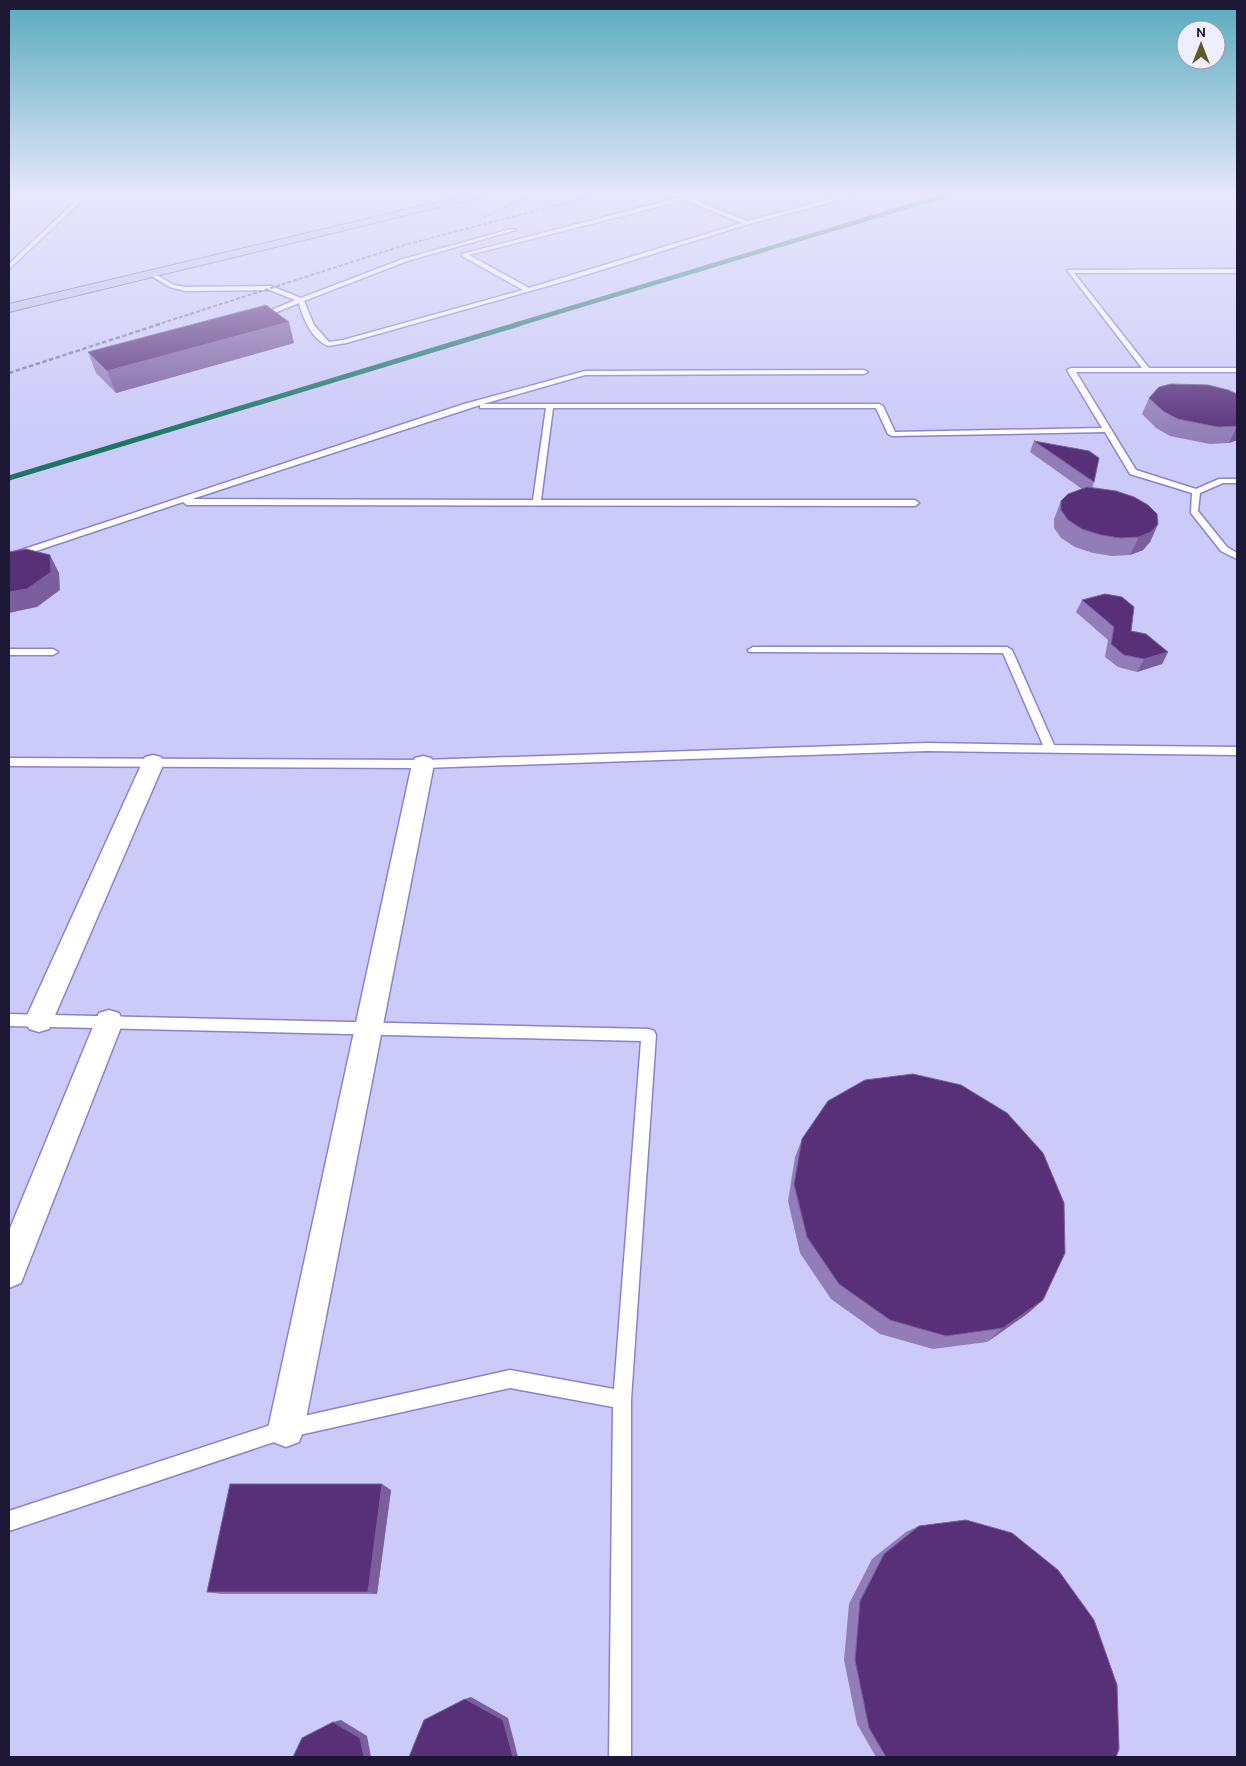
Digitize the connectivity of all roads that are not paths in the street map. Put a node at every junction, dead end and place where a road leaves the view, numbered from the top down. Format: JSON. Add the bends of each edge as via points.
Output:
{"nodes":[{"id":1,"x":149,"y":274,"type":"edge"},
{"id":2,"x":151,"y":274,"type":"edge"},
{"id":3,"x":365,"y":274,"type":"edge"},
{"id":4,"x":499,"y":274,"type":"edge"},
{"id":5,"x":579,"y":274,"type":"edge"},
{"id":6,"x":1072,"y":274,"type":"edge"},
{"id":7,"x":528,"y":290,"type":"junction"},
{"id":8,"x":302,"y":300,"type":"junction"},
{"id":9,"x":9,"y":308,"type":"edge"},
{"id":10,"x":251,"y":319,"type":"edge"},
{"id":11,"x":1147,"y":370,"type":"junction"},
{"id":12,"x":1237,"y":370,"type":"edge"},
{"id":13,"x":864,"y":372,"type":"dead end"},
{"id":14,"x":467,"y":406,"type":"junction"},
{"id":15,"x":550,"y":406,"type":"junction"},
{"id":16,"x":1107,"y":430,"type":"junction"},
{"id":17,"x":1237,"y":481,"type":"edge"},
{"id":18,"x":1196,"y":492,"type":"junction"},
{"id":19,"x":176,"y":502,"type":"junction"},
{"id":20,"x":537,"y":502,"type":"junction"},
{"id":21,"x":915,"y":503,"type":"dead end"},
{"id":22,"x":9,"y":556,"type":"edge"},
{"id":23,"x":1237,"y":556,"type":"edge"},
{"id":24,"x":753,"y":650,"type":"dead end"},
{"id":25,"x":9,"y":652,"type":"edge"},
{"id":26,"x":53,"y":652,"type":"dead end"},
{"id":27,"x":1050,"y":748,"type":"junction"},
{"id":28,"x":1237,"y":751,"type":"edge"},
{"id":29,"x":9,"y":762,"type":"edge"},
{"id":30,"x":153,"y":763,"type":"junction"},
{"id":31,"x":423,"y":764,"type":"junction"},
{"id":32,"x":9,"y":1020,"type":"edge"},
{"id":33,"x":39,"y":1020,"type":"junction"},
{"id":34,"x":109,"y":1022,"type":"junction"},
{"id":35,"x":369,"y":1028,"type":"junction"},
{"id":36,"x":9,"y":1271,"type":"edge"},
{"id":37,"x":622,"y":1400,"type":"junction"},
{"id":38,"x":286,"y":1430,"type":"junction"},
{"id":39,"x":9,"y":1521,"type":"edge"},
{"id":40,"x":620,"y":1757,"type":"edge"}],
"edges":[{"from":1,"to":9,"type":"main road"},
{"from":2,"to":8,"type":"lane","via":[[185,289],[271,288]]},
{"from":3,"to":8,"type":"lane"},
{"from":4,"to":7,"type":"lane"},
{"from":5,"to":7,"type":"lane"},
{"from":6,"to":11,"type":"lane"},
{"from":7,"to":8,"type":"lane","via":[[334,344],[328,344],[314,331]]},
{"from":8,"to":10,"type":"lane","via":[[277,312]]},
{"from":11,"to":12,"type":"lane"},
{"from":11,"to":16,"type":"lane","via":[[1071,370]]},
{"from":13,"to":14,"type":"lane","via":[[585,373]]},
{"from":14,"to":15,"type":"lane"},
{"from":14,"to":19,"type":"lane"},
{"from":15,"to":16,"type":"lane","via":[[879,406],[892,434]]},
{"from":15,"to":20,"type":"lane"},
{"from":16,"to":18,"type":"lane","via":[[1133,472]]},
{"from":17,"to":18,"type":"lane","via":[[1222,481]]},
{"from":18,"to":23,"type":"lane","via":[[1194,511],[1224,549]]},
{"from":19,"to":20,"type":"lane"},
{"from":19,"to":22,"type":"lane"},
{"from":20,"to":21,"type":"lane"},
{"from":24,"to":27,"type":"lane","via":[[1007,650]]},
{"from":25,"to":26,"type":"lane"},
{"from":27,"to":28,"type":"lane"},
{"from":27,"to":31,"type":"lane","via":[[927,747]]},
{"from":29,"to":30,"type":"lane"},
{"from":30,"to":31,"type":"lane"},
{"from":30,"to":33,"type":"street"},
{"from":31,"to":35,"type":"street"},
{"from":32,"to":33,"type":"lane"},
{"from":33,"to":34,"type":"lane"},
{"from":34,"to":35,"type":"lane"},
{"from":34,"to":36,"type":"street"},
{"from":35,"to":37,"type":"lane","via":[[649,1035]]},
{"from":35,"to":38,"type":"street"},
{"from":37,"to":38,"type":"lane","via":[[510,1379]]},
{"from":37,"to":40,"type":"lane"},
{"from":38,"to":39,"type":"lane"}]}
